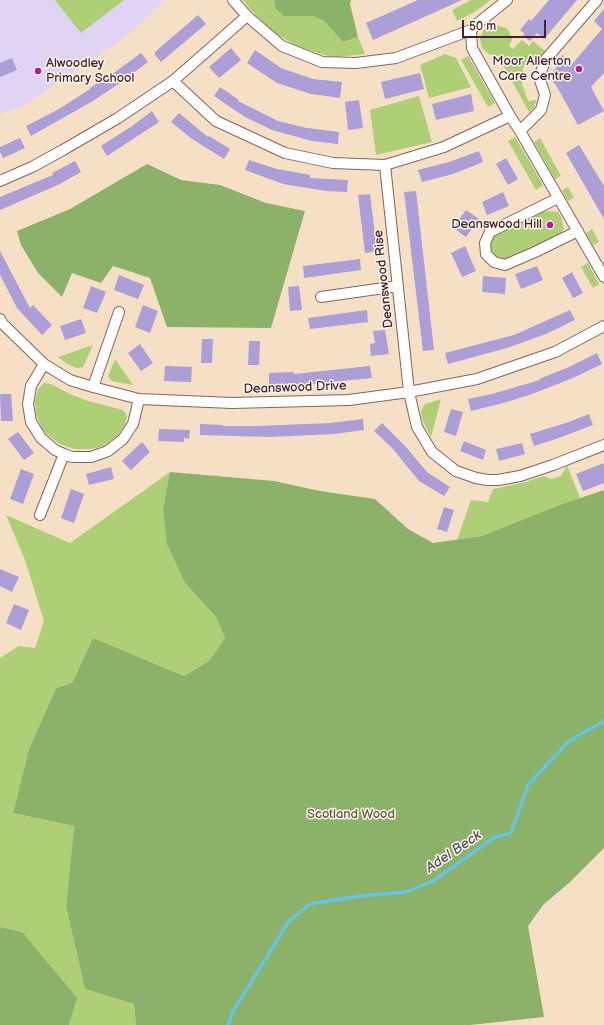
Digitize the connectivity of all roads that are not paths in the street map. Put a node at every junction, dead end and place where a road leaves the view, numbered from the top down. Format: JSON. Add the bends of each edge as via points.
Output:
{"nodes":[{"id":1,"x":233,"y":0,"type":"edge"},
{"id":2,"x":507,"y":0,"type":"edge"},
{"id":3,"x":597,"y":0,"type":"edge"},
{"id":4,"x":246,"y":16,"type":"junction"},
{"id":5,"x":471,"y":30,"type":"junction"},
{"id":6,"x":173,"y":81,"type":"junction"},
{"id":7,"x":510,"y":116,"type":"junction"},
{"id":8,"x":520,"y":131,"type":"junction"},
{"id":9,"x":385,"y":164,"type":"junction"},
{"id":10,"x":0,"y":182,"type":"edge"},
{"id":11,"x":558,"y":198,"type":"junction"},
{"id":12,"x":578,"y":231,"type":"junction"},
{"id":13,"x":604,"y":277,"type":"edge"},
{"id":14,"x":398,"y":286,"type":"junction"},
{"id":15,"x":321,"y":297,"type":"dead end"},
{"id":16,"x":119,"y":312,"type":"dead end"},
{"id":17,"x":0,"y":319,"type":"edge"},
{"id":18,"x":604,"y":326,"type":"edge"},
{"id":19,"x":44,"y":364,"type":"junction"},
{"id":20,"x":93,"y":387,"type":"junction"},
{"id":21,"x":409,"y":392,"type":"junction"},
{"id":22,"x":139,"y":399,"type":"junction"},
{"id":23,"x":604,"y":445,"type":"edge"},
{"id":24,"x":64,"y":454,"type":"junction"},
{"id":25,"x":40,"y":515,"type":"dead end"}],
"edges":[{"from":1,"to":4,"type":"street"},
{"from":2,"to":5,"type":"street"},
{"from":3,"to":8,"type":"street","via":[[546,59],[539,77],[546,95],[541,110]]},
{"from":4,"to":5,"type":"street","via":[[282,46],[322,62],[356,64],[396,58]]},
{"from":4,"to":6,"type":"street"},
{"from":5,"to":7,"type":"street","via":[[472,48]]},
{"from":6,"to":9,"type":"street","via":[[216,121],[285,153],[333,162]]},
{"from":6,"to":10,"type":"street","via":[[118,118],[32,167]]},
{"from":7,"to":8,"type":"street"},
{"from":7,"to":9,"type":"street","via":[[444,147]]},
{"from":8,"to":11,"type":"street"},
{"from":9,"to":14,"type":"street","name":"Deanswood Rise"},
{"from":11,"to":12,"type":"street"},
{"from":11,"to":12,"type":"street","via":[[490,232],[485,242],[486,254],[494,262],[505,265]]},
{"from":12,"to":13,"type":"street"},
{"from":14,"to":15,"type":"street"},
{"from":14,"to":21,"type":"street","name":"Deanswood Rise"},
{"from":16,"to":20,"type":"street"},
{"from":17,"to":19,"type":"street","name":"Deanswood Drive"},
{"from":18,"to":21,"type":"street","name":"Deanswood Drive","via":[[555,352],[477,379]]},
{"from":19,"to":20,"type":"street","name":"Deanswood Drive","via":[[70,380]]},
{"from":19,"to":24,"type":"street","via":[[31,386],[28,404],[31,422],[41,438]]},
{"from":20,"to":22,"type":"street","name":"Deanswood Drive"},
{"from":21,"to":22,"type":"street","name":"Deanswood Drive","via":[[349,400],[232,403]]},
{"from":21,"to":23,"type":"street","name":"Deanswood Rise","via":[[417,427],[432,452],[456,471],[476,478],[508,479]]},
{"from":22,"to":24,"type":"street","via":[[133,424],[123,439],[108,451],[91,457],[72,457]]},
{"from":24,"to":25,"type":"street"}]}
